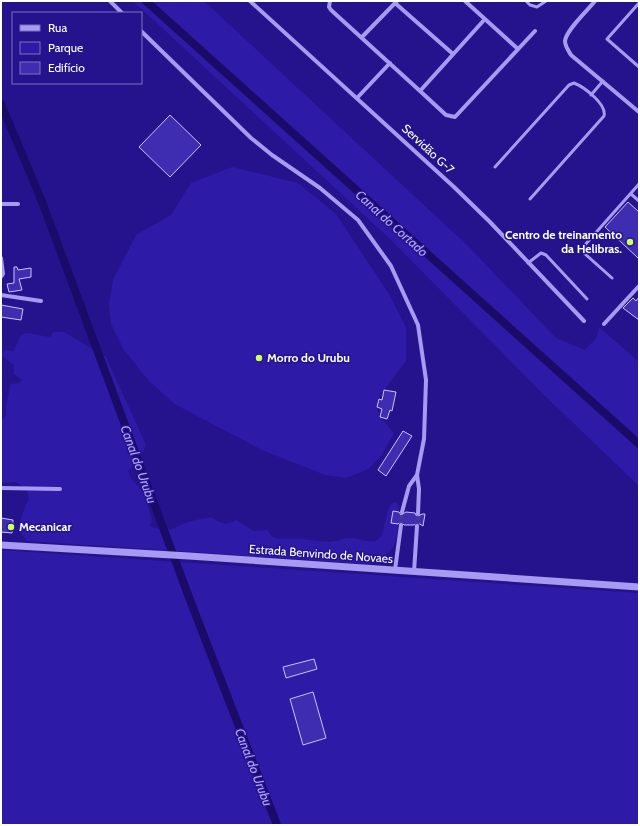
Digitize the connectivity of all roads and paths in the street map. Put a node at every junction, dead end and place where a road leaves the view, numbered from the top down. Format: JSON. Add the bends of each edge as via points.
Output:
{"nodes":[{"id":1,"x":110,"y":1,"type":"edge"},
{"id":2,"x":250,"y":1,"type":"edge"},
{"id":3,"x":330,"y":1,"type":"edge"},
{"id":4,"x":465,"y":1,"type":"edge"},
{"id":5,"x":526,"y":1,"type":"edge"},
{"id":6,"x":546,"y":1,"type":"edge"},
{"id":7,"x":596,"y":1,"type":"edge"},
{"id":8,"x":396,"y":2,"type":"edge"},
{"id":9,"x":639,"y":3,"type":"edge"},
{"id":10,"x":121,"y":12,"type":"edge"},
{"id":11,"x":485,"y":19,"type":"junction"},
{"id":12,"x":535,"y":31,"type":"dead end"},
{"id":13,"x":142,"y":32,"type":"edge"},
{"id":14,"x":362,"y":37,"type":"junction"},
{"id":15,"x":518,"y":49,"type":"junction"},
{"id":16,"x":453,"y":54,"type":"junction"},
{"id":17,"x":390,"y":63,"type":"junction"},
{"id":18,"x":639,"y":67,"type":"edge"},
{"id":19,"x":603,"y":81,"type":"junction"},
{"id":20,"x":420,"y":91,"type":"junction"},
{"id":21,"x":591,"y":95,"type":"junction"},
{"id":22,"x":357,"y":98,"type":"junction"},
{"id":23,"x":639,"y":112,"type":"edge"},
{"id":24,"x":494,"y":167,"type":"dead end"},
{"id":25,"x":639,"y":184,"type":"edge"},
{"id":26,"x":631,"y":194,"type":"junction"},
{"id":27,"x":530,"y":199,"type":"dead end"},
{"id":28,"x":639,"y":201,"type":"edge"},
{"id":29,"x":1,"y":204,"type":"edge"},
{"id":30,"x":18,"y":204,"type":"dead end"},
{"id":31,"x":1,"y":258,"type":"edge"},
{"id":32,"x":528,"y":263,"type":"junction"},
{"id":33,"x":1,"y":277,"type":"edge"},
{"id":34,"x":612,"y":278,"type":"dead end"},
{"id":35,"x":639,"y":286,"type":"edge"},
{"id":36,"x":1,"y":296,"type":"edge"},
{"id":37,"x":587,"y":299,"type":"dead end"},
{"id":38,"x":40,"y":301,"type":"dead end"},
{"id":39,"x":584,"y":321,"type":"dead end"},
{"id":40,"x":604,"y":324,"type":"dead end"},
{"id":41,"x":417,"y":475,"type":"junction"},
{"id":42,"x":1,"y":488,"type":"edge"},
{"id":43,"x":60,"y":489,"type":"dead end"},
{"id":44,"x":402,"y":512,"type":"tunnel mouth"},
{"id":45,"x":418,"y":514,"type":"tunnel mouth"},
{"id":46,"x":401,"y":525,"type":"tunnel mouth"},
{"id":47,"x":417,"y":526,"type":"tunnel mouth"},
{"id":48,"x":1,"y":545,"type":"edge"},
{"id":49,"x":394,"y":570,"type":"junction"},
{"id":50,"x":414,"y":572,"type":"junction"},
{"id":51,"x":639,"y":587,"type":"edge"}],
"edges":[{"from":1,"to":10,"type":"street"},
{"from":2,"to":22,"type":"street","name":"Servidão G-7"},
{"from":3,"to":14,"type":"street","via":[[331,10]]},
{"from":4,"to":11,"type":"street"},
{"from":5,"to":6,"type":"lane","via":[[537,7]]},
{"from":7,"to":19,"type":"street","via":[[568,32],[565,40],[566,48],[571,55]]},
{"from":8,"to":14,"type":"street"},
{"from":8,"to":16,"type":"street"},
{"from":9,"to":18,"type":"lane","via":[[606,39]]},
{"from":11,"to":15,"type":"street"},
{"from":11,"to":16,"type":"street"},
{"from":12,"to":15,"type":"street"},
{"from":13,"to":41,"type":"street","via":[[251,138],[320,188],[358,220],[391,266],[418,325],[426,380],[424,439]]},
{"from":14,"to":17,"type":"street"},
{"from":15,"to":20,"type":"street","via":[[455,118],[446,115]]},
{"from":16,"to":20,"type":"street"},
{"from":17,"to":20,"type":"street"},
{"from":17,"to":22,"type":"street"},
{"from":19,"to":21,"type":"lane"},
{"from":19,"to":23,"type":"street"},
{"from":21,"to":24,"type":"lane","via":[[579,85],[569,85]]},
{"from":21,"to":27,"type":"lane","via":[[603,106],[604,116]]},
{"from":22,"to":32,"type":"street","name":"Servidão G-7","via":[[464,197]]},
{"from":25,"to":26,"type":"lane"},
{"from":26,"to":28,"type":"lane"},
{"from":26,"to":34,"type":"lane","via":[[584,246],[585,254]]},
{"from":29,"to":30,"type":"street"},
{"from":31,"to":33,"type":"street"},
{"from":32,"to":37,"type":"lane","via":[[541,253],[546,255]]},
{"from":32,"to":39,"type":"street","name":"Servidão G-7"},
{"from":35,"to":40,"type":"street"},
{"from":36,"to":38,"type":"street"},
{"from":41,"to":44,"type":"street","via":[[410,486]]},
{"from":41,"to":45,"type":"street"},
{"from":42,"to":43,"type":"street"},
{"from":46,"to":49,"type":"street"},
{"from":47,"to":50,"type":"street"},
{"from":48,"to":49,"type":"street","name":"Estrada Benvindo de Novaes"},
{"from":49,"to":50,"type":"street","name":"Estrada Benvindo de Novaes"},
{"from":50,"to":51,"type":"street","name":"Estrada Benvindo de Novaes"}]}
